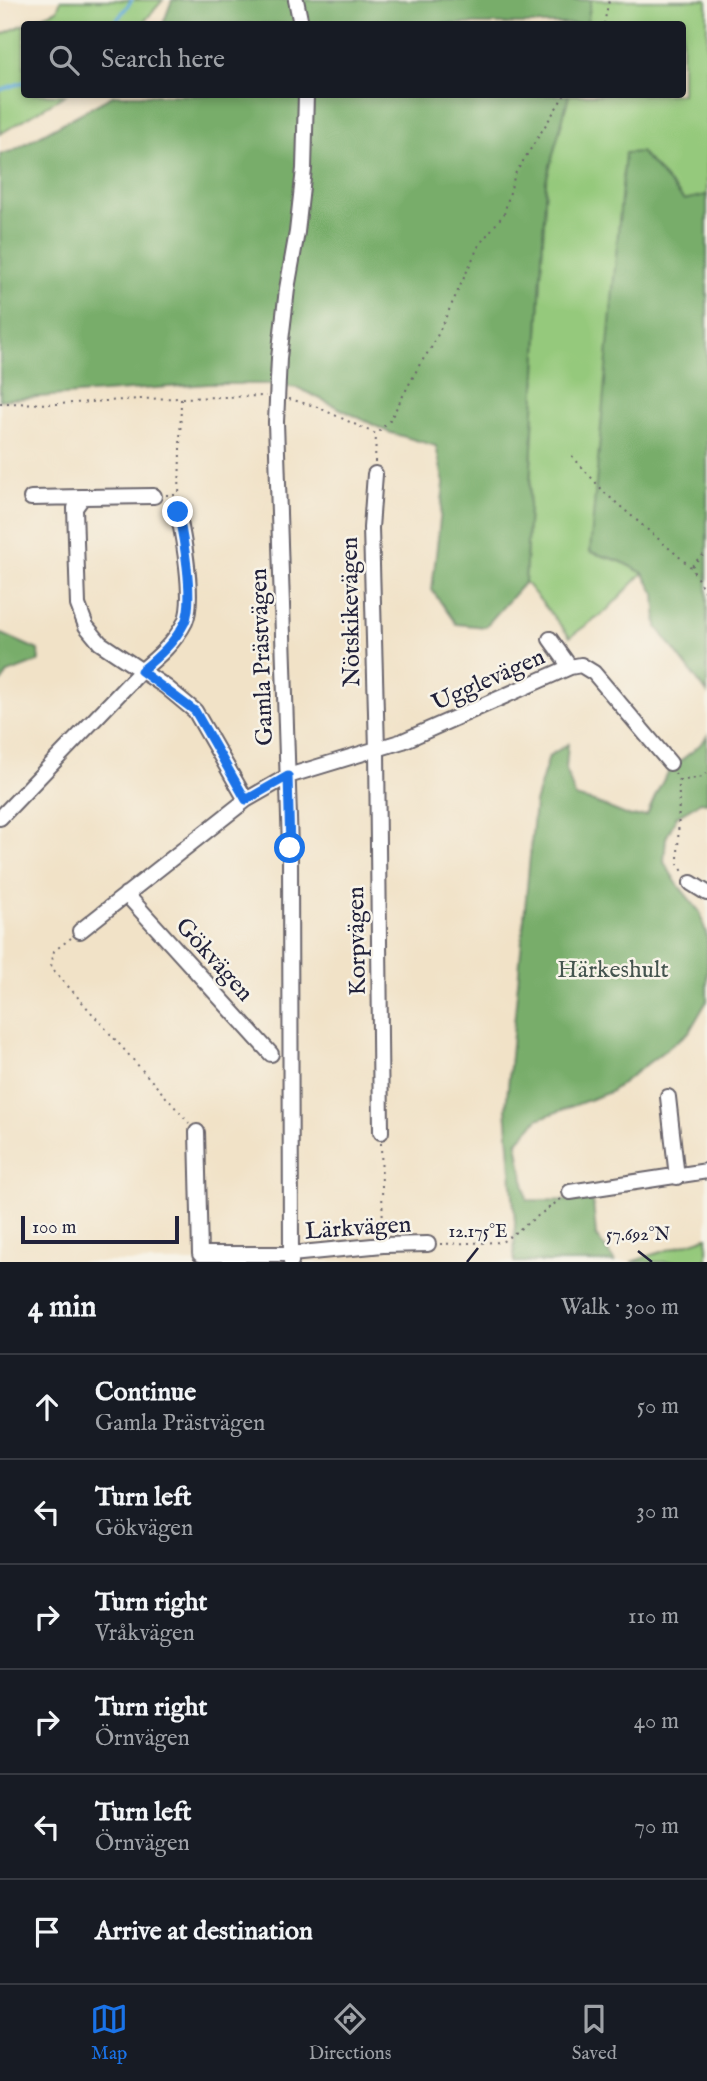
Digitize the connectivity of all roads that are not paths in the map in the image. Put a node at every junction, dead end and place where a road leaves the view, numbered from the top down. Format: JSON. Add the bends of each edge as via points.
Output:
{"nodes":[{"id":1,"x":296,"y":0,"type":"edge"},
{"id":2,"x":300,"y":21,"type":"edge"},
{"id":3,"x":306,"y":98,"type":"edge"},
{"id":4,"x":375,"y":474,"type":"road end"},
{"id":5,"x":154,"y":496,"type":"dead end"},
{"id":6,"x":83,"y":497,"type":"junction"},
{"id":7,"x":31,"y":498,"type":"dead end"},
{"id":8,"x":178,"y":512,"type":"road end"},
{"id":9,"x":550,"y":639,"type":"dead end"},
{"id":10,"x":570,"y":667,"type":"junction"},
{"id":11,"x":141,"y":671,"type":"junction"},
{"id":12,"x":377,"y":750,"type":"junction"},
{"id":13,"x":670,"y":763,"type":"road end"},
{"id":14,"x":288,"y":776,"type":"junction"},
{"id":15,"x":246,"y":800,"type":"junction"},
{"id":16,"x":0,"y":818,"type":"edge"},
{"id":17,"x":691,"y":883,"type":"road end"},
{"id":18,"x":707,"y":893,"type":"edge"},
{"id":19,"x":125,"y":894,"type":"junction"},
{"id":20,"x":80,"y":930,"type":"road end"},
{"id":21,"x":271,"y":1054,"type":"dead end"},
{"id":22,"x":668,"y":1097,"type":"dead end"},
{"id":23,"x":197,"y":1132,"type":"road end"},
{"id":24,"x":381,"y":1132,"type":"road end"},
{"id":25,"x":707,"y":1171,"type":"edge"},
{"id":26,"x":677,"y":1177,"type":"junction"},
{"id":27,"x":570,"y":1192,"type":"road end"},
{"id":28,"x":428,"y":1244,"type":"road end"},
{"id":29,"x":291,"y":1258,"type":"edge"}],
"edges":[{"from":1,"to":2,"type":"street"},
{"from":3,"to":14,"type":"street","name":"Gamla Prästvägen","via":[[304,169],[287,289],[276,422]]},
{"from":4,"to":12,"type":"street","name":"Nötskikevägen","via":[[371,528]]},
{"from":5,"to":6,"type":"street"},
{"from":6,"to":7,"type":"street"},
{"from":6,"to":11,"type":"street","via":[[75,508],[78,605],[86,626],[100,643]]},
{"from":8,"to":11,"type":"street","via":[[185,544],[186,620],[167,649]]},
{"from":9,"to":10,"type":"street"},
{"from":10,"to":12,"type":"street","name":"Ugglevägen"},
{"from":10,"to":13,"type":"street","name":"Ugglevägen","via":[[581,665],[594,673]]},
{"from":11,"to":15,"type":"street","via":[[195,711]]},
{"from":11,"to":16,"type":"street"},
{"from":12,"to":14,"type":"street","name":"Ugglevägen"},
{"from":12,"to":24,"type":"street","name":"Korpvägen"},
{"from":14,"to":15,"type":"street"},
{"from":14,"to":29,"type":"street","name":"Gamla Prästvägen"},
{"from":15,"to":19,"type":"street"},
{"from":17,"to":18,"type":"street"},
{"from":19,"to":20,"type":"street"},
{"from":19,"to":21,"type":"street","name":"Gökvägen"},
{"from":22,"to":26,"type":"street"},
{"from":23,"to":29,"type":"street","name":"Lärkvägen","via":[[200,1254]]},
{"from":25,"to":26,"type":"street"},
{"from":26,"to":27,"type":"street"},
{"from":28,"to":29,"type":"street","name":"Lärkvägen","via":[[383,1245]]}]}
